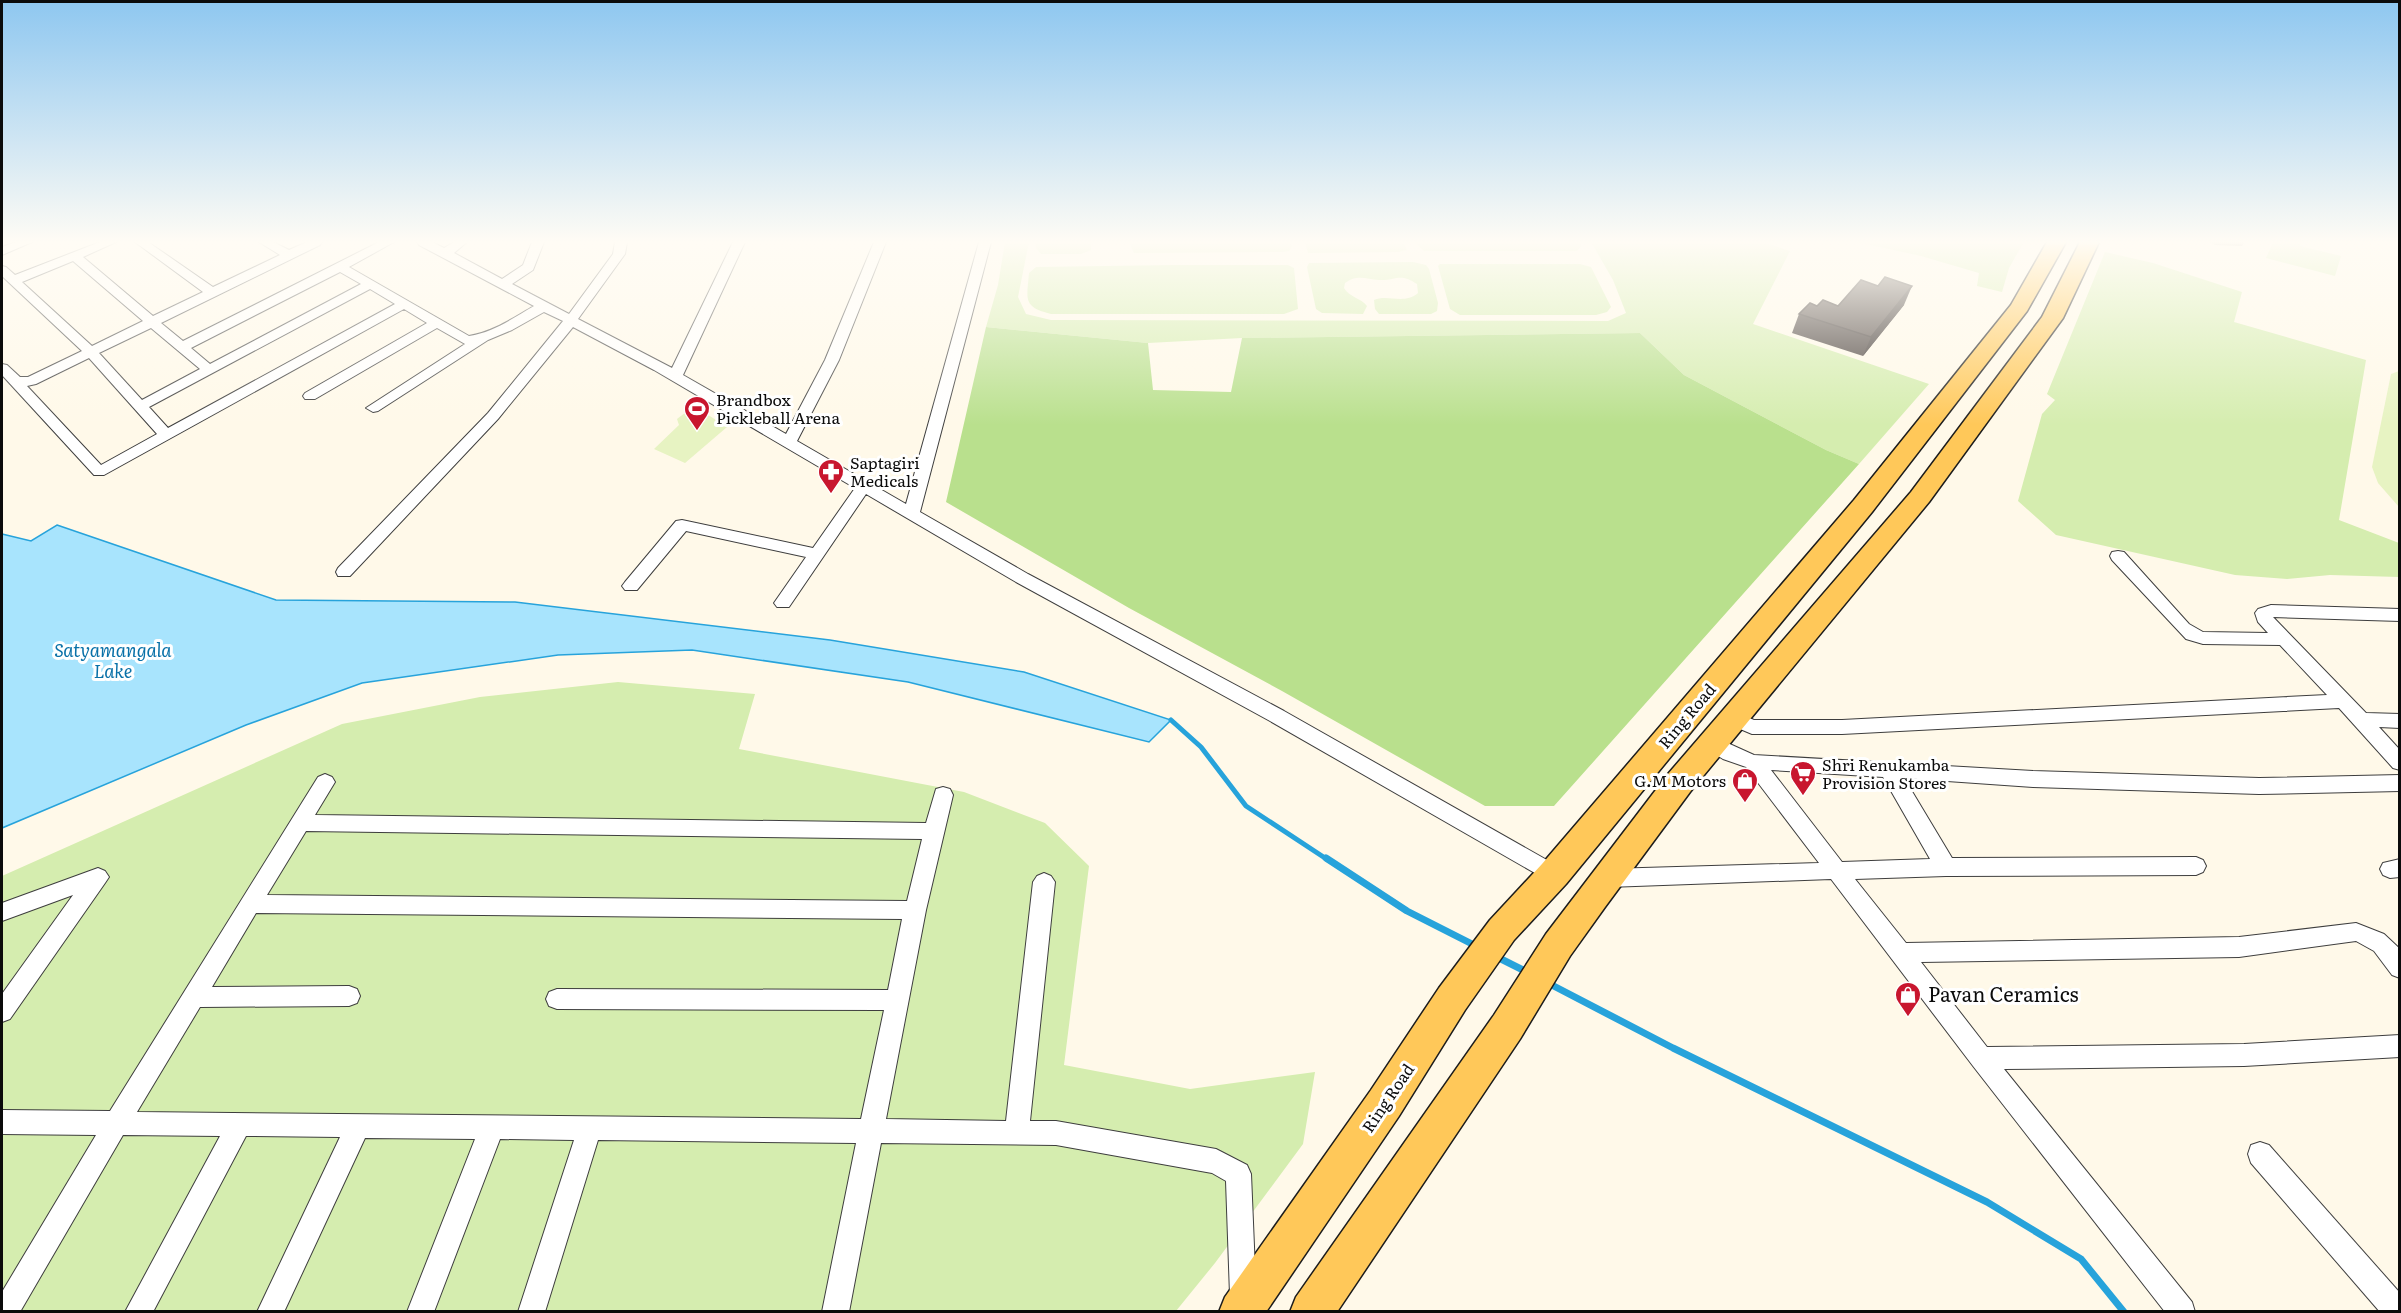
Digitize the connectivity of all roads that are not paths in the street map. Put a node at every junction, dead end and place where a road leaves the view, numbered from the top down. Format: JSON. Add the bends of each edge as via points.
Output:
{"nodes":[{"id":1,"x":39,"y":303,"type":"edge"},
{"id":2,"x":130,"y":303,"type":"edge"},
{"id":3,"x":189,"y":303,"type":"edge"},
{"id":4,"x":267,"y":303,"type":"edge"},
{"id":5,"x":334,"y":303,"type":"edge"},
{"id":6,"x":540,"y":303,"type":"edge"},
{"id":7,"x":583,"y":303,"type":"edge"},
{"id":8,"x":710,"y":303,"type":"edge"},
{"id":9,"x":855,"y":303,"type":"edge"},
{"id":10,"x":968,"y":303,"type":"edge"},
{"id":11,"x":2023,"y":303,"type":"edge"},
{"id":12,"x":2059,"y":303,"type":"edge"},
{"id":13,"x":404,"y":304,"type":"joint"},
{"id":14,"x":545,"y":306,"type":"junction"},
{"id":15,"x":2020,"y":308,"type":"junction"},
{"id":16,"x":2052,"y":318,"type":"junction"},
{"id":17,"x":571,"y":320,"type":"junction"},
{"id":18,"x":152,"y":322,"type":"junction"},
{"id":19,"x":436,"y":323,"type":"junction"},
{"id":20,"x":482,"y":339,"type":"junction"},
{"id":21,"x":182,"y":347,"type":"junction"},
{"id":22,"x":91,"y":351,"type":"junction"},
{"id":23,"x":2,"y":368,"type":"edge"},
{"id":24,"x":209,"y":370,"type":"junction"},
{"id":25,"x":675,"y":376,"type":"junction"},
{"id":26,"x":16,"y":382,"type":"junction"},
{"id":27,"x":310,"y":396,"type":"dead end"},
{"id":28,"x":141,"y":406,"type":"junction"},
{"id":29,"x":373,"y":408,"type":"dead end"},
{"id":30,"x":166,"y":435,"type":"junction"},
{"id":31,"x":789,"y":442,"type":"junction"},
{"id":32,"x":864,"y":486,"type":"junction"},
{"id":33,"x":912,"y":513,"type":"junction"},
{"id":34,"x":816,"y":555,"type":"junction"},
{"id":35,"x":2118,"y":556,"type":"dead end"},
{"id":36,"x":344,"y":572,"type":"dead end"},
{"id":37,"x":631,"y":586,"type":"dead end"},
{"id":38,"x":783,"y":603,"type":"dead end"},
{"id":39,"x":2399,"y":615,"type":"edge"},
{"id":40,"x":2283,"y":639,"type":"junction"},
{"id":41,"x":2344,"y":701,"type":"junction"},
{"id":42,"x":1733,"y":718,"type":"junction"},
{"id":43,"x":2361,"y":720,"type":"junction"},
{"id":44,"x":2400,"y":721,"type":"edge"},
{"id":45,"x":1712,"y":743,"type":"junction"},
{"id":46,"x":1752,"y":762,"type":"junction"},
{"id":47,"x":2400,"y":763,"type":"edge"},
{"id":48,"x":1889,"y":770,"type":"junction"},
{"id":49,"x":325,"y":782,"type":"dead end"},
{"id":50,"x":2400,"y":783,"type":"edge"},
{"id":51,"x":943,"y":795,"type":"dead end"},
{"id":52,"x":300,"y":823,"type":"junction"},
{"id":53,"x":934,"y":831,"type":"junction"},
{"id":54,"x":2196,"y":866,"type":"dead end"},
{"id":55,"x":1946,"y":867,"type":"junction"},
{"id":56,"x":1837,"y":871,"type":"junction"},
{"id":57,"x":1554,"y":874,"type":"junction"},
{"id":58,"x":1044,"y":882,"type":"dead end"},
{"id":59,"x":1600,"y":887,"type":"junction"},
{"id":60,"x":251,"y":904,"type":"junction"},
{"id":61,"x":915,"y":910,"type":"junction"},
{"id":62,"x":2,"y":912,"type":"edge"},
{"id":63,"x":1900,"y":953,"type":"junction"},
{"id":64,"x":2400,"y":968,"type":"edge"},
{"id":65,"x":349,"y":996,"type":"dead end"},
{"id":66,"x":194,"y":997,"type":"junction"},
{"id":67,"x":557,"y":999,"type":"dead end"},
{"id":68,"x":897,"y":1000,"type":"junction"},
{"id":69,"x":2,"y":1012,"type":"edge"},
{"id":70,"x":2400,"y":1046,"type":"edge"},
{"id":71,"x":1981,"y":1058,"type":"junction"},
{"id":72,"x":2,"y":1122,"type":"edge"},
{"id":73,"x":116,"y":1124,"type":"junction"},
{"id":74,"x":239,"y":1125,"type":"junction"},
{"id":75,"x":358,"y":1126,"type":"junction"},
{"id":76,"x":492,"y":1127,"type":"junction"},
{"id":77,"x":590,"y":1128,"type":"junction"},
{"id":78,"x":870,"y":1131,"type":"junction"},
{"id":79,"x":1017,"y":1133,"type":"junction"},
{"id":80,"x":2260,"y":1154,"type":"dead end"},
{"id":81,"x":1242,"y":1309,"type":"edge"},
{"id":82,"x":5,"y":1311,"type":"edge"},
{"id":83,"x":138,"y":1311,"type":"edge"},
{"id":84,"x":270,"y":1311,"type":"edge"},
{"id":85,"x":420,"y":1311,"type":"edge"},
{"id":86,"x":531,"y":1311,"type":"edge"},
{"id":87,"x":835,"y":1311,"type":"edge"},
{"id":88,"x":1311,"y":1311,"type":"edge"},
{"id":89,"x":2182,"y":1311,"type":"edge"},
{"id":90,"x":2398,"y":1311,"type":"edge"}],
"edges":[{"from":1,"to":22,"type":"street"},
{"from":2,"to":18,"type":"street"},
{"from":3,"to":18,"type":"street"},
{"from":4,"to":21,"type":"street"},
{"from":5,"to":24,"type":"street"},
{"from":6,"to":14,"type":"street"},
{"from":7,"to":17,"type":"street"},
{"from":8,"to":25,"type":"street"},
{"from":9,"to":31,"type":"street","via":[[832,360]]},
{"from":10,"to":33,"type":"street"},
{"from":11,"to":15,"type":"main road","name":"Ring Road"},
{"from":12,"to":16,"type":"main road"},
{"from":13,"to":19,"type":"street"},
{"from":13,"to":30,"type":"street"},
{"from":14,"to":17,"type":"street"},
{"from":14,"to":20,"type":"street"},
{"from":15,"to":16,"type":"main road"},
{"from":15,"to":57,"type":"main road","name":"Ring Road","via":[[1863,506]]},
{"from":16,"to":42,"type":"main road","via":[[1920,497]]},
{"from":17,"to":25,"type":"street"},
{"from":17,"to":36,"type":"street","via":[[493,416]]},
{"from":18,"to":21,"type":"street"},
{"from":18,"to":22,"type":"street"},
{"from":19,"to":20,"type":"street","via":[[467,340]]},
{"from":19,"to":27,"type":"street"},
{"from":20,"to":29,"type":"street"},
{"from":21,"to":24,"type":"street"},
{"from":22,"to":26,"type":"street","via":[[31,381]]},
{"from":22,"to":28,"type":"street"},
{"from":23,"to":26,"type":"street"},
{"from":24,"to":28,"type":"street"},
{"from":25,"to":31,"type":"street"},
{"from":26,"to":30,"type":"street","via":[[99,471]]},
{"from":28,"to":30,"type":"street"},
{"from":31,"to":32,"type":"street"},
{"from":32,"to":33,"type":"street"},
{"from":32,"to":34,"type":"street"},
{"from":33,"to":57,"type":"street"},
{"from":34,"to":37,"type":"street","via":[[682,525]]},
{"from":34,"to":38,"type":"street"},
{"from":35,"to":40,"type":"street","via":[[2192,635]]},
{"from":39,"to":40,"type":"street","via":[[2264,613]]},
{"from":40,"to":41,"type":"street"},
{"from":41,"to":42,"type":"street","via":[[1842,727],[1752,728]]},
{"from":41,"to":43,"type":"street"},
{"from":42,"to":45,"type":"main road"},
{"from":43,"to":44,"type":"street"},
{"from":43,"to":47,"type":"street"},
{"from":45,"to":46,"type":"street"},
{"from":45,"to":59,"type":"main road"},
{"from":46,"to":48,"type":"street"},
{"from":46,"to":56,"type":"street"},
{"from":48,"to":50,"type":"street","via":[[2259,786]]},
{"from":48,"to":55,"type":"street"},
{"from":49,"to":52,"type":"street"},
{"from":51,"to":53,"type":"street"},
{"from":52,"to":53,"type":"street"},
{"from":52,"to":60,"type":"street"},
{"from":53,"to":61,"type":"street"},
{"from":54,"to":55,"type":"street"},
{"from":55,"to":56,"type":"street"},
{"from":56,"to":59,"type":"street"},
{"from":56,"to":63,"type":"street"},
{"from":57,"to":59,"type":"main road"},
{"from":57,"to":81,"type":"main road","name":"Ring Road","via":[[1502,930],[1452,999]]},
{"from":58,"to":79,"type":"street"},
{"from":59,"to":88,"type":"main road"},
{"from":60,"to":61,"type":"street"},
{"from":60,"to":66,"type":"street"},
{"from":61,"to":68,"type":"street"},
{"from":62,"to":69,"type":"street","via":[[98,877]]},
{"from":63,"to":64,"type":"street","via":[[2239,946],[2356,932],[2384,944]]},
{"from":63,"to":71,"type":"street"},
{"from":65,"to":66,"type":"street"},
{"from":66,"to":73,"type":"street"},
{"from":67,"to":68,"type":"street"},
{"from":68,"to":78,"type":"street"},
{"from":70,"to":71,"type":"street","via":[[2244,1055]]},
{"from":71,"to":89,"type":"street"},
{"from":72,"to":73,"type":"street"},
{"from":73,"to":74,"type":"street"},
{"from":73,"to":82,"type":"street"},
{"from":74,"to":75,"type":"street"},
{"from":74,"to":83,"type":"street"},
{"from":75,"to":76,"type":"street"},
{"from":75,"to":84,"type":"street"},
{"from":76,"to":77,"type":"street"},
{"from":76,"to":85,"type":"street"},
{"from":77,"to":78,"type":"street"},
{"from":77,"to":86,"type":"street"},
{"from":78,"to":79,"type":"street"},
{"from":78,"to":87,"type":"street"},
{"from":79,"to":81,"type":"street","via":[[1056,1133],[1216,1161],[1238,1174]]},
{"from":80,"to":90,"type":"street"}]}
